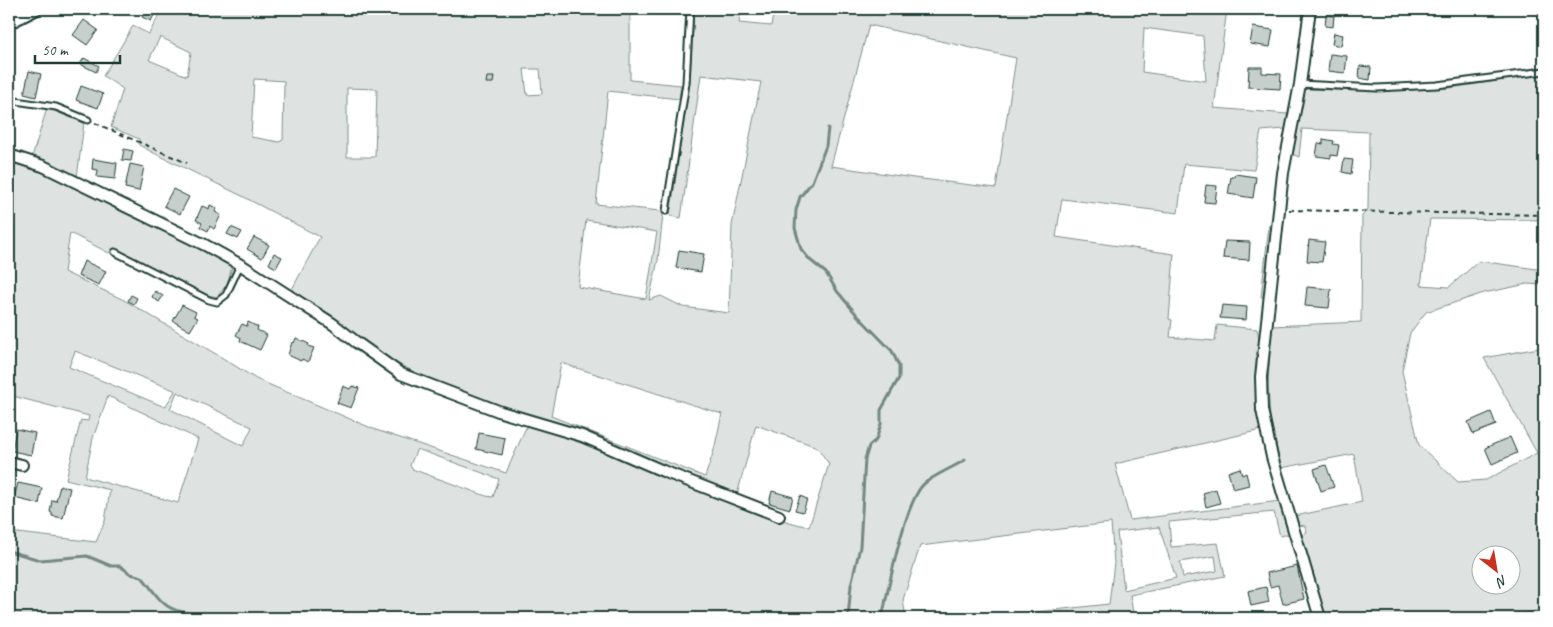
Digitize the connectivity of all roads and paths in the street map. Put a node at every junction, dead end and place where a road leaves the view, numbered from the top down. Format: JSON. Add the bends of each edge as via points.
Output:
{"nodes":[{"id":1,"x":35,"y":9,"type":"edge"},
{"id":2,"x":690,"y":9,"type":"edge"},
{"id":3,"x":1310,"y":9,"type":"edge"},
{"id":4,"x":9,"y":22,"type":"edge"},
{"id":5,"x":1544,"y":71,"type":"edge"},
{"id":6,"x":1300,"y":84,"type":"junction"},
{"id":7,"x":9,"y":100,"type":"edge"},
{"id":8,"x":88,"y":120,"type":"joint"},
{"id":9,"x":9,"y":155,"type":"edge"},
{"id":10,"x":187,"y":163,"type":"dead end"},
{"id":11,"x":1279,"y":210,"type":"junction"},
{"id":12,"x":666,"y":211,"type":"dead end"},
{"id":13,"x":1544,"y":215,"type":"edge"},
{"id":14,"x":115,"y":252,"type":"dead end"},
{"id":15,"x":241,"y":265,"type":"junction"},
{"id":16,"x":9,"y":462,"type":"edge"},
{"id":17,"x":22,"y":465,"type":"dead end"},
{"id":18,"x":779,"y":516,"type":"dead end"},
{"id":19,"x":1320,"y":618,"type":"edge"}],
"edges":[{"from":1,"to":4,"type":"street"},
{"from":2,"to":12,"type":"lane","via":[[686,83]]},
{"from":3,"to":6,"type":"street"},
{"from":5,"to":6,"type":"lane","via":[[1437,85],[1377,88]]},
{"from":6,"to":11,"type":"street"},
{"from":7,"to":8,"type":"lane","via":[[56,107]]},
{"from":8,"to":10,"type":"path"},
{"from":9,"to":15,"type":"street","via":[[52,170]]},
{"from":11,"to":13,"type":"path"},
{"from":11,"to":19,"type":"street","via":[[1261,377],[1262,410],[1276,474]]},
{"from":14,"to":15,"type":"lane","via":[[217,302],[226,295]]},
{"from":15,"to":18,"type":"street","via":[[334,324],[400,374],[501,412],[582,436],[663,472]]},
{"from":16,"to":17,"type":"street"}]}
